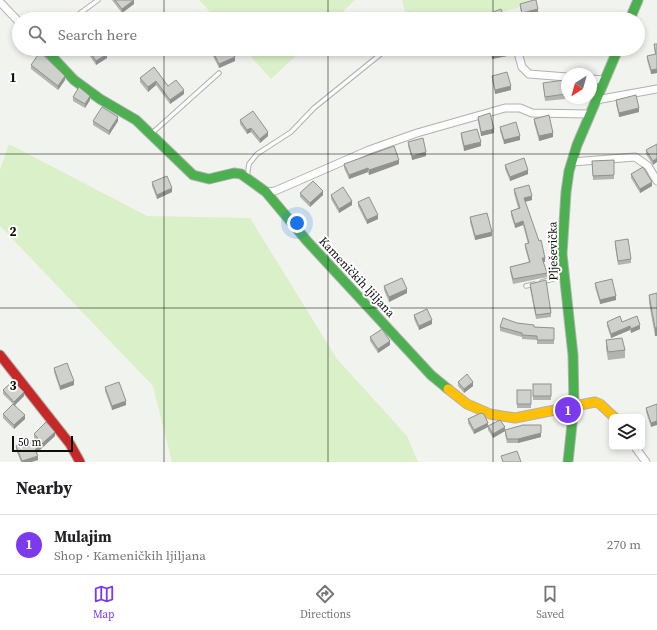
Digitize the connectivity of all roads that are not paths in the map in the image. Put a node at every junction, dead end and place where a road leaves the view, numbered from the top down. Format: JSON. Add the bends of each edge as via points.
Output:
{"nodes":[{"id":1,"x":98,"y":0,"type":"edge"},
{"id":2,"x":638,"y":0,"type":"edge"},
{"id":3,"x":0,"y":2,"type":"edge"},
{"id":4,"x":82,"y":12,"type":"edge"},
{"id":5,"x":633,"y":12,"type":"edge"},
{"id":6,"x":12,"y":15,"type":"edge"},
{"id":7,"x":52,"y":56,"type":"edge"},
{"id":8,"x":378,"y":56,"type":"edge"},
{"id":9,"x":519,"y":56,"type":"edge"},
{"id":10,"x":615,"y":56,"type":"edge"},
{"id":11,"x":219,"y":73,"type":"dead end"},
{"id":12,"x":561,"y":77,"type":"edge"},
{"id":13,"x":597,"y":79,"type":"edge"},
{"id":14,"x":605,"y":80,"type":"junction"},
{"id":15,"x":657,"y":89,"type":"edge"},
{"id":16,"x":597,"y":98,"type":"edge"},
{"id":17,"x":597,"y":100,"type":"edge"},
{"id":18,"x":594,"y":104,"type":"edge"},
{"id":19,"x":589,"y":114,"type":"junction"},
{"id":20,"x":150,"y":134,"type":"junction"},
{"id":21,"x":572,"y":162,"type":"junction"},
{"id":22,"x":247,"y":178,"type":"junction"},
{"id":23,"x":657,"y":181,"type":"edge"},
{"id":24,"x":266,"y":192,"type":"junction"},
{"id":25,"x":564,"y":275,"type":"junction"},
{"id":26,"x":526,"y":286,"type":"dead end"},
{"id":27,"x":0,"y":355,"type":"edge"},
{"id":28,"x":574,"y":405,"type":"junction"},
{"id":29,"x":611,"y":414,"type":"edge"},
{"id":30,"x":637,"y":450,"type":"edge"},
{"id":31,"x":80,"y":462,"type":"edge"},
{"id":32,"x":568,"y":462,"type":"edge"},
{"id":33,"x":646,"y":462,"type":"edge"}],
"edges":[{"from":1,"to":4,"type":"lane"},
{"from":2,"to":5,"type":"street"},
{"from":3,"to":6,"type":"street"},
{"from":7,"to":20,"type":"street","name":"Kameničkih ljiljana","via":[[74,80],[136,120]]},
{"from":8,"to":22,"type":"lane","via":[[314,108],[291,132],[257,154],[249,164]]},
{"from":9,"to":12,"type":"street","via":[[522,67],[529,74]]},
{"from":10,"to":14,"type":"street","name":"Plješevička"},
{"from":11,"to":20,"type":"lane"},
{"from":13,"to":14,"type":"street"},
{"from":14,"to":16,"type":"street","name":"Plješevička"},
{"from":15,"to":17,"type":"street"},
{"from":18,"to":19,"type":"street","name":"Plješevička"},
{"from":19,"to":21,"type":"street","name":"Plješevička"},
{"from":19,"to":24,"type":"street","via":[[532,113],[520,108],[505,108],[417,133],[369,150],[275,191]]},
{"from":20,"to":22,"type":"street","name":"Kameničkih ljiljana","via":[[198,178],[216,178],[234,173]]},
{"from":21,"to":23,"type":"street","via":[[635,157],[648,166]]},
{"from":21,"to":25,"type":"street","name":"Plješevička","via":[[564,220]]},
{"from":22,"to":24,"type":"street","name":"Kameničkih ljiljana"},
{"from":24,"to":28,"type":"street","name":"Kameničkih ljiljana","via":[[312,247],[431,375],[466,404],[490,414],[515,418]]},
{"from":25,"to":26,"type":"lane"},
{"from":25,"to":28,"type":"street","name":"Plješevička","via":[[573,355]]},
{"from":27,"to":31,"type":"street","via":[[70,444]]},
{"from":28,"to":29,"type":"street","name":"Kameničkih ljiljana","via":[[595,402]]},
{"from":28,"to":32,"type":"street","name":"Plješevička"},
{"from":30,"to":33,"type":"street"}]}
